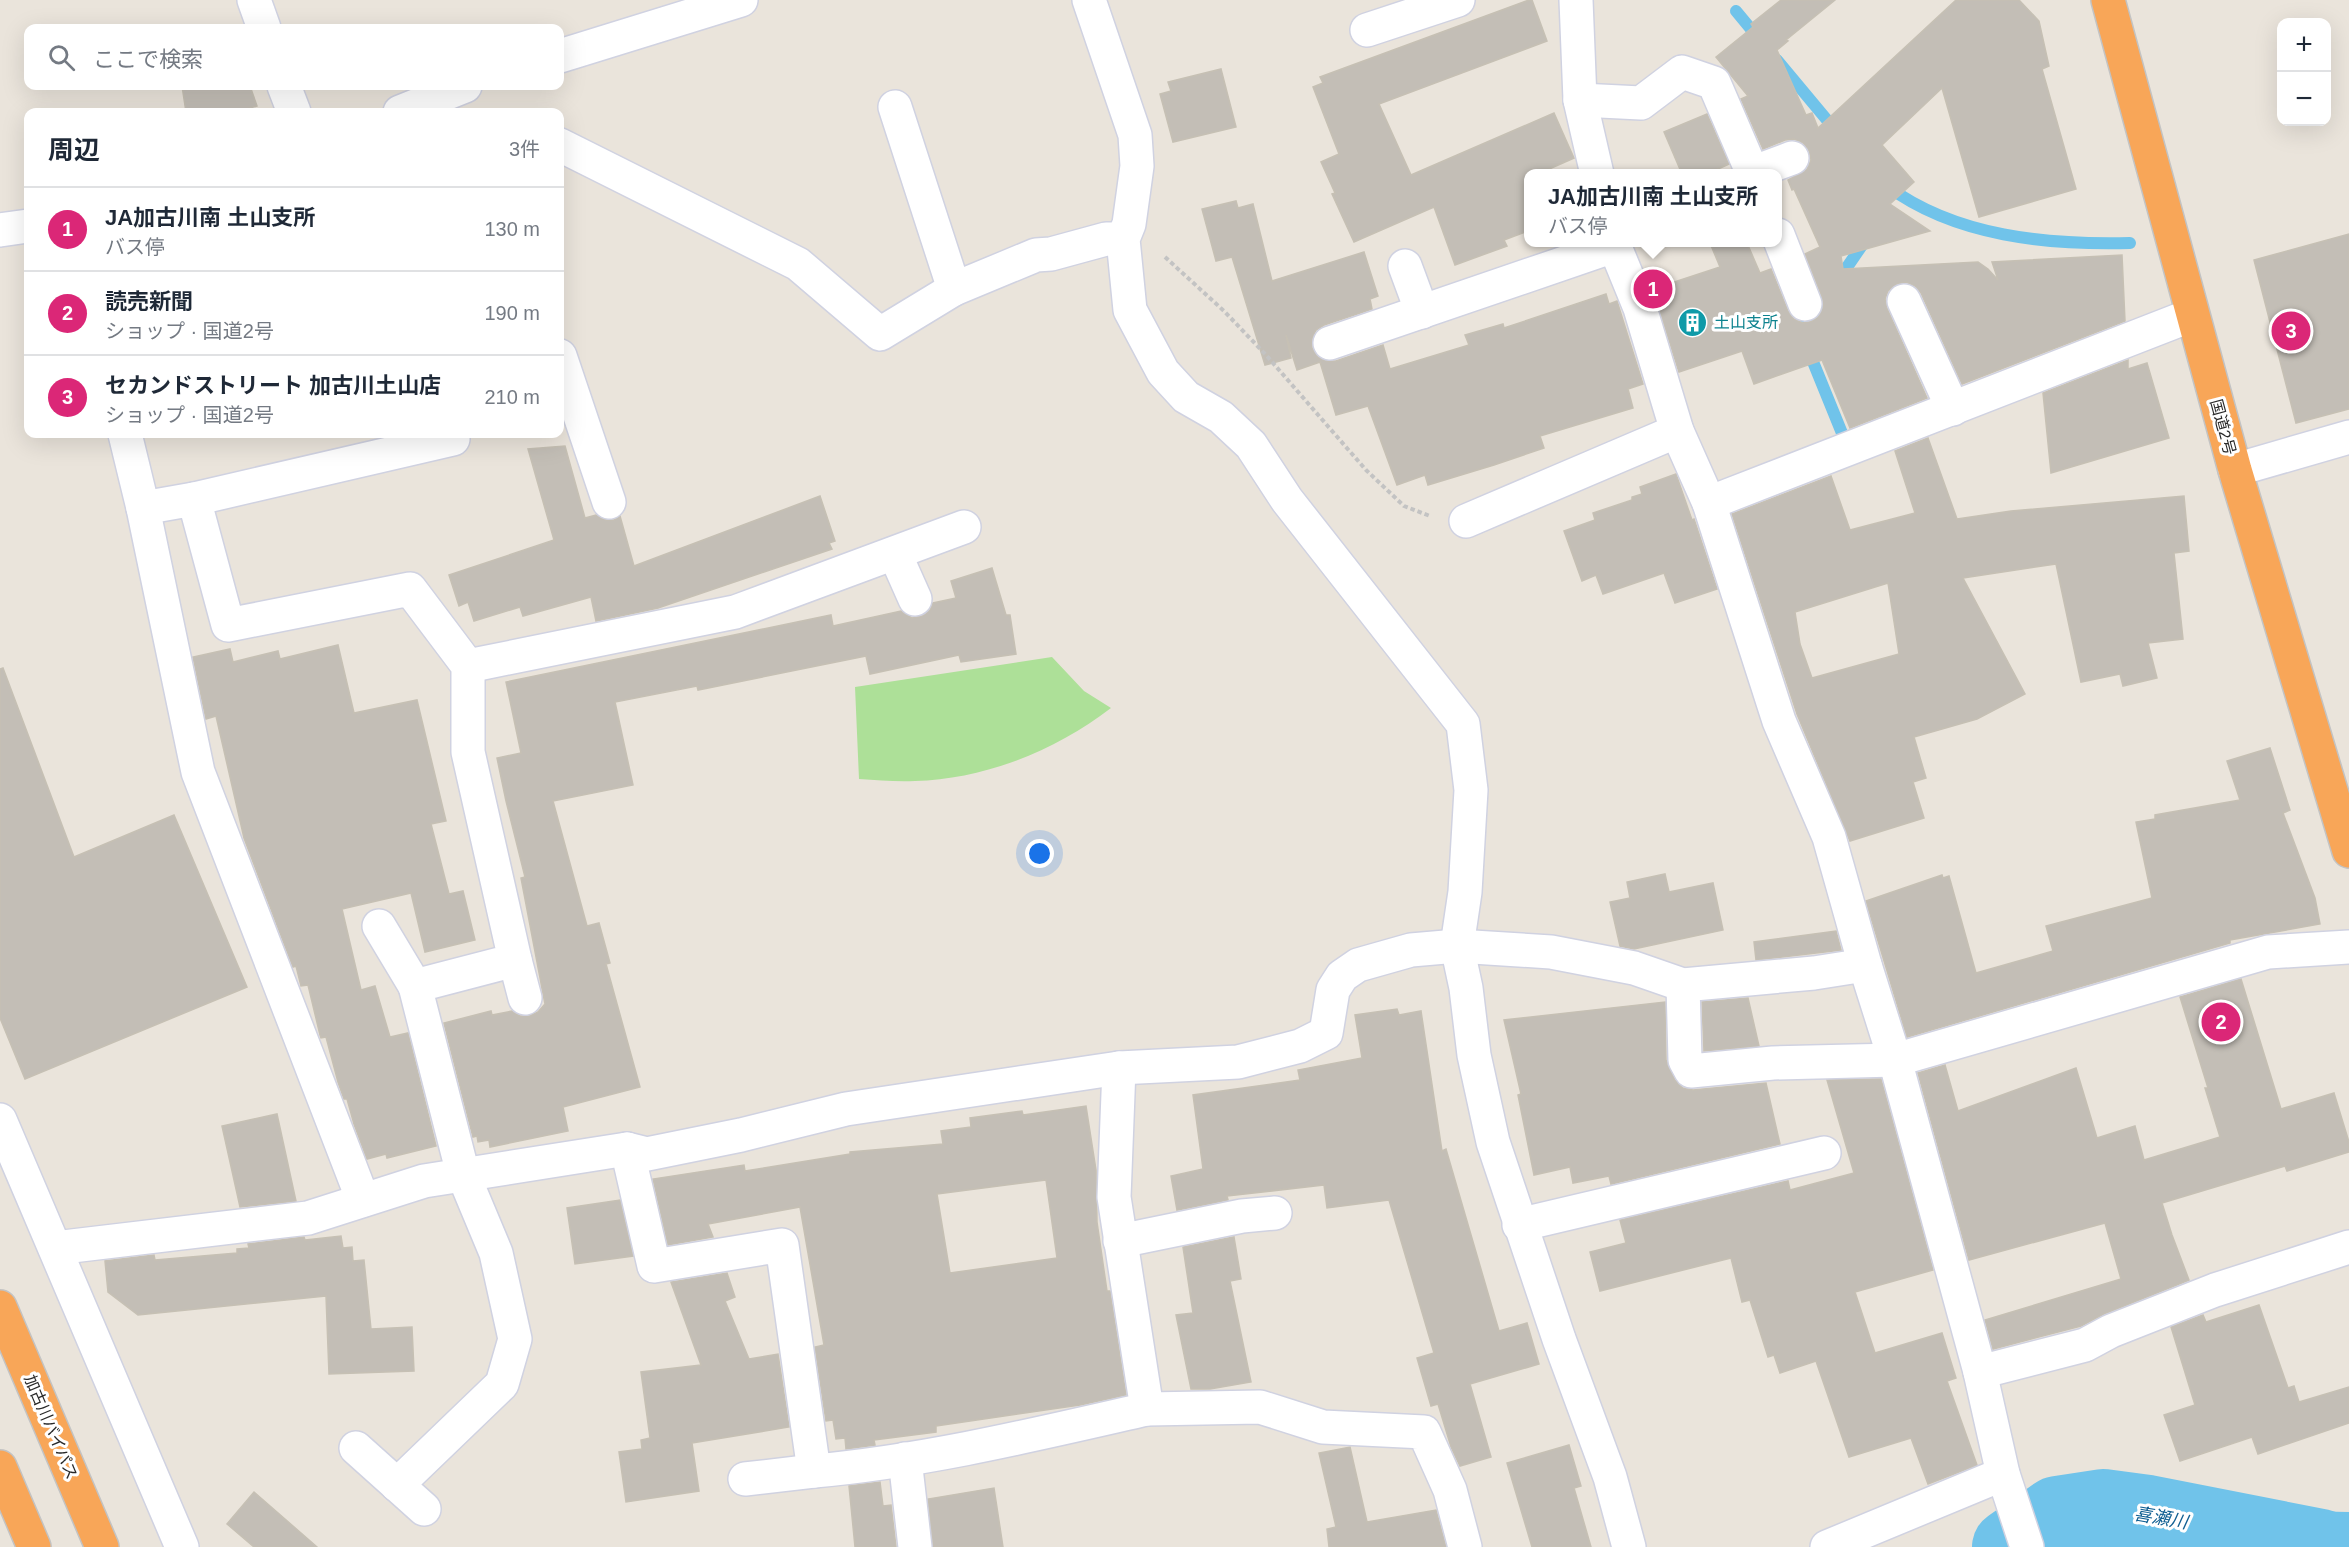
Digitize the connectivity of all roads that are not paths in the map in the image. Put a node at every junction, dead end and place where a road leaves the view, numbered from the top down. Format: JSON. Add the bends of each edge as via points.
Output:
{"nodes":[{"id":1,"x":254,"y":0,"type":"edge"},
{"id":2,"x":741,"y":0,"type":"edge"},
{"id":3,"x":1089,"y":0,"type":"edge"},
{"id":4,"x":1458,"y":0,"type":"edge"},
{"id":5,"x":1576,"y":0,"type":"edge"},
{"id":6,"x":2108,"y":0,"type":"edge"},
{"id":7,"x":1417,"y":6,"type":"edge"},
{"id":8,"x":263,"y":24,"type":"edge"},
{"id":9,"x":1367,"y":30,"type":"dead end"},
{"id":10,"x":564,"y":55,"type":"edge"},
{"id":11,"x":286,"y":90,"type":"edge"},
{"id":12,"x":458,"y":90,"type":"edge"},
{"id":13,"x":1580,"y":100,"type":"junction"},
{"id":14,"x":895,"y":107,"type":"dead end"},
{"id":15,"x":292,"y":108,"type":"edge"},
{"id":16,"x":425,"y":108,"type":"edge"},
{"id":17,"x":564,"y":147,"type":"edge"},
{"id":18,"x":1792,"y":158,"type":"dead end"},
{"id":19,"x":1596,"y":169,"type":"edge"},
{"id":20,"x":1751,"y":169,"type":"edge"},
{"id":21,"x":1763,"y":169,"type":"edge"},
{"id":22,"x":1126,"y":232,"type":"junction"},
{"id":23,"x":1782,"y":245,"type":"edge"},
{"id":24,"x":1606,"y":247,"type":"edge"},
{"id":25,"x":1615,"y":247,"type":"edge"},
{"id":26,"x":1405,"y":266,"type":"dead end"},
{"id":27,"x":954,"y":289,"type":"junction"},
{"id":28,"x":1904,"y":301,"type":"dead end"},
{"id":29,"x":1805,"y":304,"type":"dead end"},
{"id":30,"x":1422,"y":312,"type":"junction"},
{"id":31,"x":2192,"y":315,"type":"junction"},
{"id":32,"x":1330,"y":343,"type":"dead end"},
{"id":33,"x":564,"y":368,"type":"edge"},
{"id":34,"x":1953,"y":409,"type":"junction"},
{"id":35,"x":1677,"y":431,"type":"junction"},
{"id":36,"x":2349,"y":437,"type":"edge"},
{"id":37,"x":126,"y":438,"type":"edge"},
{"id":38,"x":453,"y":439,"type":"dead end"},
{"id":39,"x":2235,"y":470,"type":"junction"},
{"id":40,"x":194,"y":499,"type":"junction"},
{"id":41,"x":609,"y":502,"type":"dead end"},
{"id":42,"x":1709,"y":503,"type":"junction"},
{"id":43,"x":143,"y":508,"type":"junction"},
{"id":44,"x":1466,"y":521,"type":"road end"},
{"id":45,"x":964,"y":527,"type":"dead end"},
{"id":46,"x":895,"y":554,"type":"junction"},
{"id":47,"x":915,"y":599,"type":"dead end"},
{"id":48,"x":468,"y":666,"type":"junction"},
{"id":49,"x":2349,"y":851,"type":"edge"},
{"id":50,"x":379,"y":926,"type":"dead end"},
{"id":51,"x":1456,"y":946,"type":"junction"},
{"id":52,"x":2349,"y":947,"type":"edge"},
{"id":53,"x":515,"y":960,"type":"junction"},
{"id":54,"x":1865,"y":964,"type":"junction"},
{"id":55,"x":415,"y":986,"type":"junction"},
{"id":56,"x":1683,"y":986,"type":"junction"},
{"id":57,"x":525,"y":998,"type":"dead end"},
{"id":58,"x":1895,"y":1060,"type":"junction"},
{"id":59,"x":1119,"y":1068,"type":"junction"},
{"id":60,"x":0,"y":1120,"type":"edge"},
{"id":61,"x":627,"y":1149,"type":"junction"},
{"id":62,"x":1824,"y":1153,"type":"dead end"},
{"id":63,"x":463,"y":1174,"type":"junction"},
{"id":64,"x":363,"y":1200,"type":"junction"},
{"id":65,"x":1275,"y":1213,"type":"dead end"},
{"id":66,"x":1519,"y":1225,"type":"junction"},
{"id":67,"x":1120,"y":1241,"type":"junction"},
{"id":68,"x":2349,"y":1247,"type":"edge"},
{"id":69,"x":55,"y":1248,"type":"junction"},
{"id":70,"x":0,"y":1307,"type":"edge"},
{"id":71,"x":1980,"y":1371,"type":"junction"},
{"id":72,"x":1147,"y":1409,"type":"junction"},
{"id":73,"x":356,"y":1448,"type":"dead end"},
{"id":74,"x":905,"y":1459,"type":"junction"},
{"id":75,"x":0,"y":1467,"type":"edge"},
{"id":76,"x":814,"y":1471,"type":"junction"},
{"id":77,"x":745,"y":1479,"type":"dead end"},
{"id":78,"x":2005,"y":1480,"type":"junction"},
{"id":79,"x":397,"y":1485,"type":"junction"},
{"id":80,"x":424,"y":1509,"type":"dead end"},
{"id":81,"x":34,"y":1547,"type":"edge"},
{"id":82,"x":102,"y":1547,"type":"edge"},
{"id":83,"x":182,"y":1547,"type":"edge"},
{"id":84,"x":915,"y":1547,"type":"edge"},
{"id":85,"x":1465,"y":1547,"type":"edge"},
{"id":86,"x":1629,"y":1547,"type":"edge"},
{"id":87,"x":1827,"y":1547,"type":"edge"},
{"id":88,"x":2027,"y":1547,"type":"edge"}],
"edges":[{"from":1,"to":8,"type":"street"},
{"from":2,"to":10,"type":"street"},
{"from":3,"to":22,"type":"street","via":[[1135,135],[1137,165]]},
{"from":4,"to":7,"type":"street"},
{"from":5,"to":13,"type":"street"},
{"from":6,"to":31,"type":"highway","name":"国道2号"},
{"from":7,"to":9,"type":"street"},
{"from":11,"to":15,"type":"street"},
{"from":12,"to":16,"type":"street"},
{"from":13,"to":19,"type":"street"},
{"from":13,"to":20,"type":"street","via":[[1641,103],[1682,72],[1714,83]]},
{"from":14,"to":27,"type":"street"},
{"from":17,"to":27,"type":"street","via":[[798,264],[880,334]]},
{"from":18,"to":21,"type":"street"},
{"from":22,"to":27,"type":"street","via":[[1036,255]]},
{"from":22,"to":51,"type":"street","via":[[1130,310],[1163,372],[1186,397],[1221,417],[1251,445],[1287,500],[1463,724],[1471,790],[1465,892]]},
{"from":23,"to":29,"type":"street"},
{"from":24,"to":30,"type":"street"},
{"from":25,"to":35,"type":"street","via":[[1640,308]]},
{"from":26,"to":30,"type":"street"},
{"from":28,"to":34,"type":"street"},
{"from":30,"to":32,"type":"street"},
{"from":31,"to":34,"type":"street"},
{"from":31,"to":39,"type":"highway","name":"国道2号"},
{"from":33,"to":41,"type":"street"},
{"from":34,"to":42,"type":"street"},
{"from":35,"to":42,"type":"street"},
{"from":35,"to":44,"type":"street"},
{"from":36,"to":39,"type":"street"},
{"from":37,"to":43,"type":"street"},
{"from":38,"to":40,"type":"street"},
{"from":39,"to":49,"type":"highway","name":"国道2号"},
{"from":40,"to":43,"type":"street"},
{"from":40,"to":48,"type":"street","via":[[228,625],[410,589]]},
{"from":42,"to":54,"type":"street","via":[[1779,721],[1829,837]]},
{"from":43,"to":64,"type":"street","via":[[198,772]]},
{"from":45,"to":46,"type":"street"},
{"from":46,"to":47,"type":"street"},
{"from":46,"to":48,"type":"street","via":[[735,612]]},
{"from":48,"to":53,"type":"street","via":[[468,752]]},
{"from":50,"to":55,"type":"street"},
{"from":51,"to":56,"type":"street","via":[[1551,952],[1634,968]]},
{"from":51,"to":59,"type":"street","via":[[1411,950],[1358,965],[1342,976],[1333,990],[1326,1033],[1300,1046],[1238,1062]]},
{"from":51,"to":66,"type":"street","via":[[1493,1142]]},
{"from":52,"to":58,"type":"street","via":[[2268,952]]},
{"from":53,"to":55,"type":"street"},
{"from":53,"to":57,"type":"street"},
{"from":54,"to":56,"type":"street"},
{"from":54,"to":58,"type":"street"},
{"from":55,"to":63,"type":"street"},
{"from":56,"to":58,"type":"street","via":[[1685,1060],[1691,1071],[1773,1063]]},
{"from":58,"to":71,"type":"street"},
{"from":59,"to":61,"type":"street","via":[[846,1109],[647,1154]]},
{"from":59,"to":67,"type":"street","via":[[1114,1197]]},
{"from":60,"to":69,"type":"street"},
{"from":61,"to":63,"type":"street"},
{"from":61,"to":76,"type":"street","via":[[654,1266],[782,1245]]},
{"from":62,"to":66,"type":"street"},
{"from":63,"to":64,"type":"street","via":[[424,1181]]},
{"from":63,"to":79,"type":"street","via":[[496,1253],[515,1340],[502,1384]]},
{"from":64,"to":69,"type":"street","via":[[308,1218]]},
{"from":65,"to":67,"type":"street"},
{"from":66,"to":86,"type":"street","via":[[1610,1477]]},
{"from":67,"to":72,"type":"street"},
{"from":68,"to":71,"type":"street","via":[[2215,1290],[2085,1345]]},
{"from":69,"to":83,"type":"street"},
{"from":70,"to":82,"type":"highway","name":"加古川バイパス"},
{"from":71,"to":78,"type":"street"},
{"from":72,"to":74,"type":"street"},
{"from":72,"to":85,"type":"street","via":[[1260,1407],[1323,1427],[1424,1432],[1450,1490]]},
{"from":73,"to":79,"type":"street"},
{"from":74,"to":76,"type":"street"},
{"from":74,"to":84,"type":"street"},
{"from":75,"to":81,"type":"highway"},
{"from":76,"to":77,"type":"street"},
{"from":78,"to":87,"type":"street"},
{"from":78,"to":88,"type":"street"},
{"from":79,"to":80,"type":"street"}]}
